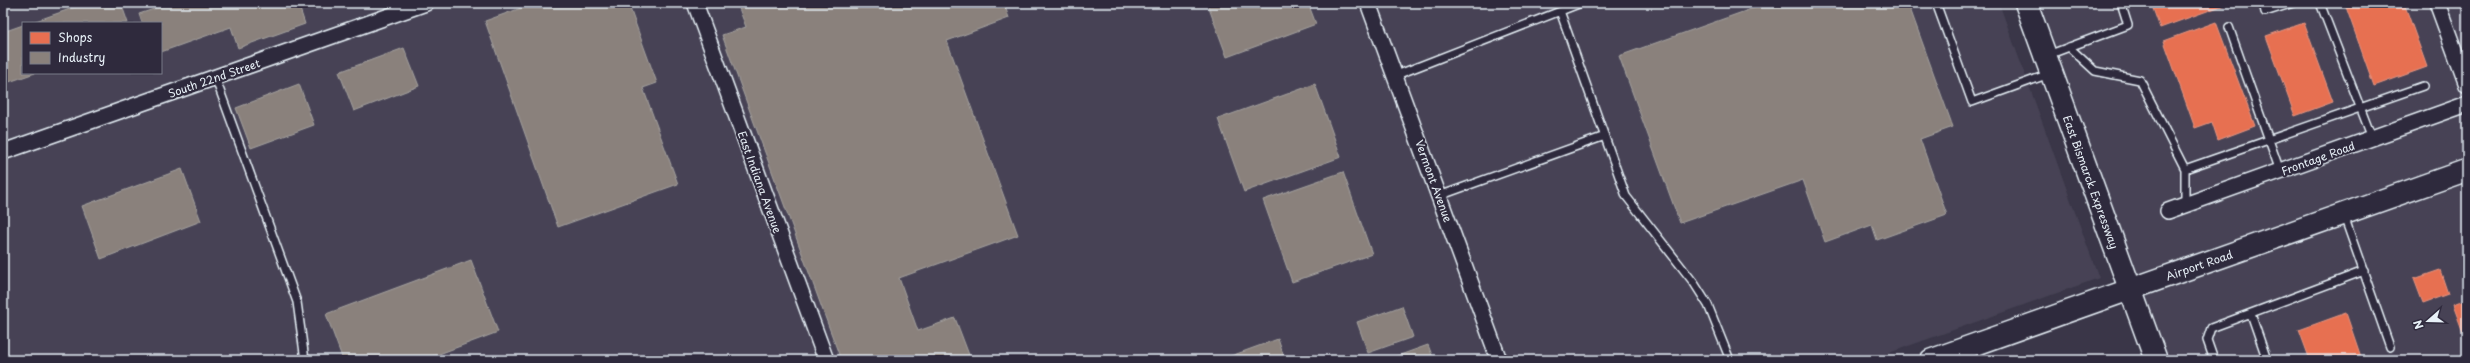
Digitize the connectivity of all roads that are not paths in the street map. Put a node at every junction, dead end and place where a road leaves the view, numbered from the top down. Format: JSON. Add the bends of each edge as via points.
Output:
{"nodes":[{"id":1,"x":426,"y":3,"type":"edge"},
{"id":2,"x":694,"y":3,"type":"edge"},
{"id":3,"x":1368,"y":3,"type":"edge"},
{"id":4,"x":1581,"y":3,"type":"edge"},
{"id":5,"x":1936,"y":3,"type":"edge"},
{"id":6,"x":2026,"y":3,"type":"edge"},
{"id":7,"x":2121,"y":3,"type":"edge"},
{"id":8,"x":2263,"y":3,"type":"edge"},
{"id":9,"x":2293,"y":3,"type":"edge"},
{"id":10,"x":2320,"y":3,"type":"edge"},
{"id":11,"x":2437,"y":3,"type":"edge"},
{"id":12,"x":1560,"y":11,"type":"junction"},
{"id":13,"x":2229,"y":26,"type":"dead end"},
{"id":14,"x":2068,"y":47,"type":"junction"},
{"id":15,"x":2049,"y":65,"type":"junction"},
{"id":16,"x":1394,"y":76,"type":"junction"},
{"id":17,"x":215,"y":77,"type":"junction"},
{"id":18,"x":2467,"y":85,"type":"edge"},
{"id":19,"x":2423,"y":86,"type":"dead end"},
{"id":20,"x":2467,"y":104,"type":"edge"},
{"id":21,"x":2361,"y":108,"type":"junction"},
{"id":22,"x":1605,"y":136,"type":"junction"},
{"id":23,"x":2372,"y":138,"type":"junction"},
{"id":24,"x":2269,"y":140,"type":"junction"},
{"id":25,"x":3,"y":152,"type":"edge"},
{"id":26,"x":2185,"y":169,"type":"junction"},
{"id":27,"x":2467,"y":170,"type":"edge"},
{"id":28,"x":2280,"y":171,"type":"junction"},
{"id":29,"x":1439,"y":196,"type":"junction"},
{"id":30,"x":2185,"y":205,"type":"junction"},
{"id":31,"x":2168,"y":211,"type":"dead end"},
{"id":32,"x":2343,"y":214,"type":"junction"},
{"id":33,"x":2364,"y":271,"type":"junction"},
{"id":34,"x":2131,"y":289,"type":"junction"},
{"id":35,"x":2251,"y":314,"type":"junction"},
{"id":36,"x":2390,"y":347,"type":"dead end"},
{"id":37,"x":305,"y":360,"type":"edge"},
{"id":38,"x":826,"y":360,"type":"edge"},
{"id":39,"x":1499,"y":360,"type":"edge"},
{"id":40,"x":1730,"y":360,"type":"edge"},
{"id":41,"x":1931,"y":360,"type":"edge"},
{"id":42,"x":2156,"y":360,"type":"edge"},
{"id":43,"x":2214,"y":360,"type":"edge"},
{"id":44,"x":2267,"y":360,"type":"edge"}],
"edges":[{"from":1,"to":17,"type":"street","name":"South 22nd Street"},
{"from":2,"to":38,"type":"street","name":"East Indiana Avenue"},
{"from":3,"to":16,"type":"street","name":"Vermont Avenue"},
{"from":4,"to":12,"type":"lane"},
{"from":5,"to":15,"type":"lane","via":[[1972,102]]},
{"from":6,"to":15,"type":"main road","name":"East Bismarck Expressway"},
{"from":7,"to":14,"type":"lane","via":[[2128,25]]},
{"from":8,"to":9,"type":"lane","via":[[2265,12]]},
{"from":10,"to":21,"type":"lane"},
{"from":11,"to":18,"type":"street"},
{"from":12,"to":16,"type":"lane"},
{"from":12,"to":22,"type":"lane"},
{"from":13,"to":24,"type":"lane"},
{"from":14,"to":15,"type":"lane"},
{"from":14,"to":26,"type":"lane","via":[[2095,71],[2140,80]]},
{"from":15,"to":34,"type":"main road","name":"East Bismarck Expressway"},
{"from":16,"to":29,"type":"street","name":"Vermont Avenue"},
{"from":17,"to":25,"type":"street","name":"South 22nd Street"},
{"from":17,"to":37,"type":"lane","via":[[297,302]]},
{"from":19,"to":21,"type":"lane"},
{"from":20,"to":23,"type":"street","name":"Frontage Road"},
{"from":21,"to":23,"type":"lane"},
{"from":21,"to":24,"type":"lane"},
{"from":22,"to":29,"type":"lane"},
{"from":22,"to":40,"type":"lane","via":[[1626,196],[1694,283],[1708,305]]},
{"from":23,"to":28,"type":"street","name":"Frontage Road"},
{"from":24,"to":26,"type":"lane"},
{"from":24,"to":28,"type":"lane"},
{"from":26,"to":30,"type":"lane"},
{"from":27,"to":32,"type":"main road","name":"Airport Road"},
{"from":28,"to":30,"type":"street","name":"Frontage Road"},
{"from":29,"to":39,"type":"street","name":"Vermont Avenue"},
{"from":30,"to":31,"type":"street","name":"Frontage Road"},
{"from":32,"to":33,"type":"lane"},
{"from":32,"to":34,"type":"main road","name":"Airport Road"},
{"from":33,"to":35,"type":"lane"},
{"from":33,"to":36,"type":"lane"},
{"from":34,"to":41,"type":"main road","name":"Airport Road"},
{"from":34,"to":42,"type":"main road","name":"East Bismarck Expressway"},
{"from":35,"to":43,"type":"lane","via":[[2211,328],[2207,340]]},
{"from":35,"to":44,"type":"lane"}]}
